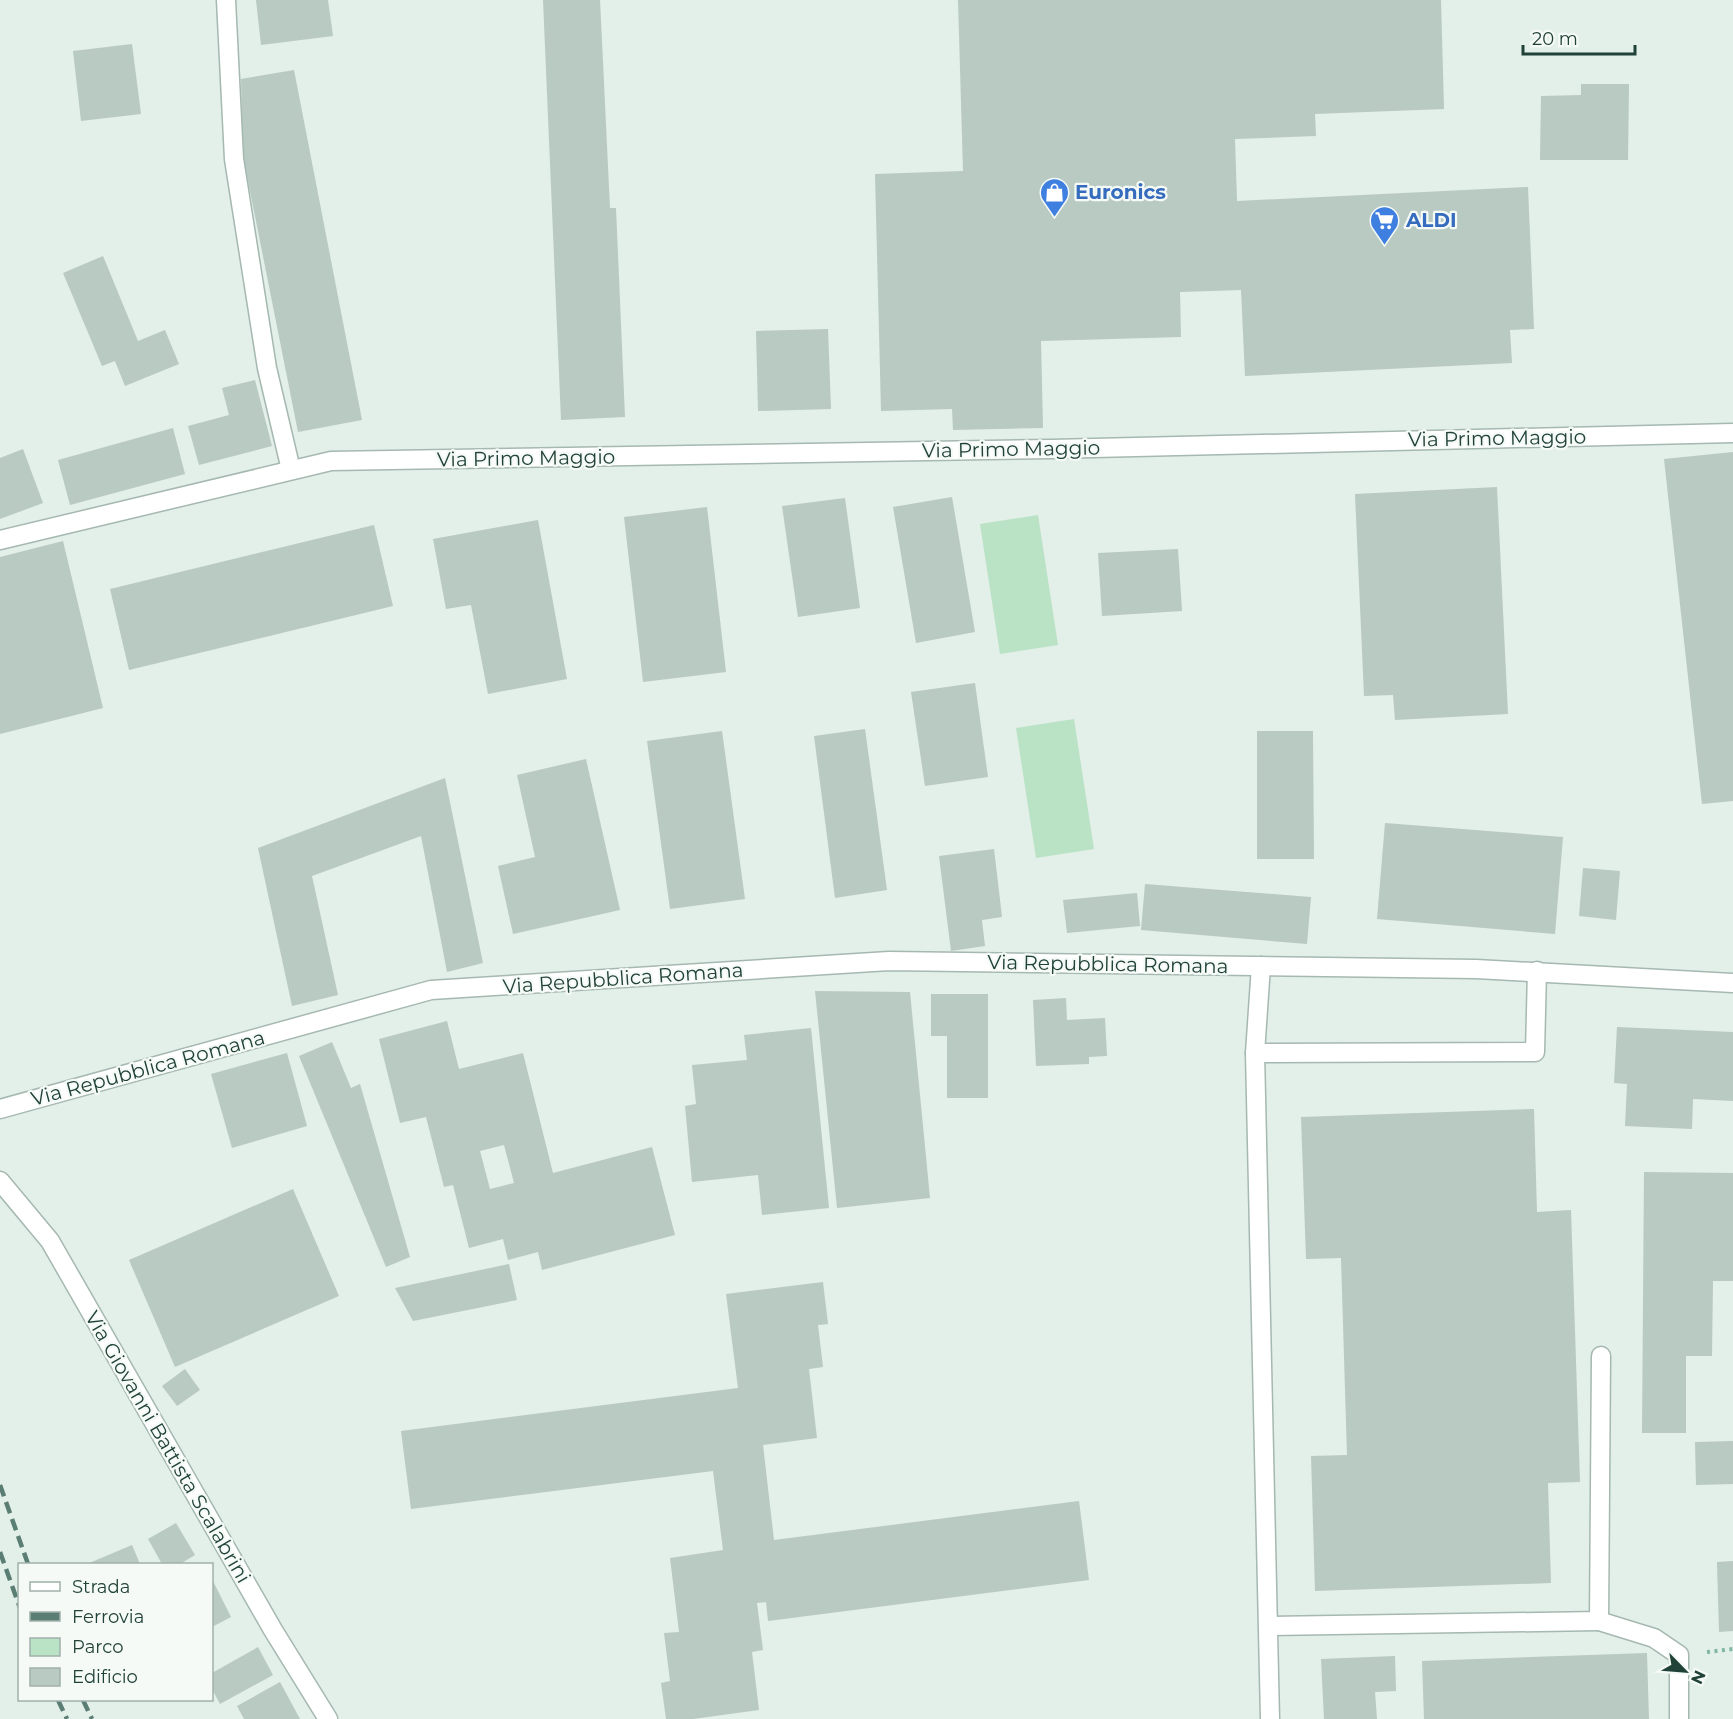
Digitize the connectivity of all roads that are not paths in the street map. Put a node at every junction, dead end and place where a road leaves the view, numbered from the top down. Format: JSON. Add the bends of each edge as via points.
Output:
{"nodes":[{"id":1,"x":226,"y":0,"type":"edge"},
{"id":2,"x":1733,"y":433,"type":"edge"},
{"id":3,"x":291,"y":470,"type":"junction"},
{"id":4,"x":0,"y":540,"type":"edge"},
{"id":5,"x":1261,"y":966,"type":"junction"},
{"id":6,"x":1537,"y":971,"type":"junction"},
{"id":7,"x":1733,"y":983,"type":"edge"},
{"id":8,"x":1255,"y":1053,"type":"junction"},
{"id":9,"x":0,"y":1109,"type":"edge"},
{"id":10,"x":0,"y":1181,"type":"edge"},
{"id":11,"x":1601,"y":1356,"type":"dead end"},
{"id":12,"x":1599,"y":1621,"type":"junction"},
{"id":13,"x":1269,"y":1626,"type":"junction"},
{"id":14,"x":328,"y":1719,"type":"edge"},
{"id":15,"x":1270,"y":1719,"type":"edge"},
{"id":16,"x":1679,"y":1719,"type":"edge"}],
"edges":[{"from":1,"to":3,"type":"street","via":[[234,159],[267,368]]},
{"from":2,"to":3,"type":"street","name":"Via Primo Maggio","via":[[331,461]]},
{"from":3,"to":4,"type":"street","name":"Via Primo Maggio"},
{"from":5,"to":6,"type":"street","name":"Via Repubblica Romana"},
{"from":5,"to":8,"type":"street"},
{"from":5,"to":9,"type":"street","name":"Via Repubblica Romana","via":[[889,961],[431,990]]},
{"from":6,"to":7,"type":"street","name":"Via Repubblica Romana"},
{"from":6,"to":8,"type":"street","via":[[1535,1052]]},
{"from":8,"to":13,"type":"street"},
{"from":10,"to":14,"type":"street","name":"Via Giovanni Battista Scalabrini","via":[[50,1241]]},
{"from":11,"to":12,"type":"street"},
{"from":12,"to":13,"type":"street"},
{"from":12,"to":16,"type":"street","via":[[1654,1638],[1679,1655]]},
{"from":13,"to":15,"type":"street"}]}
